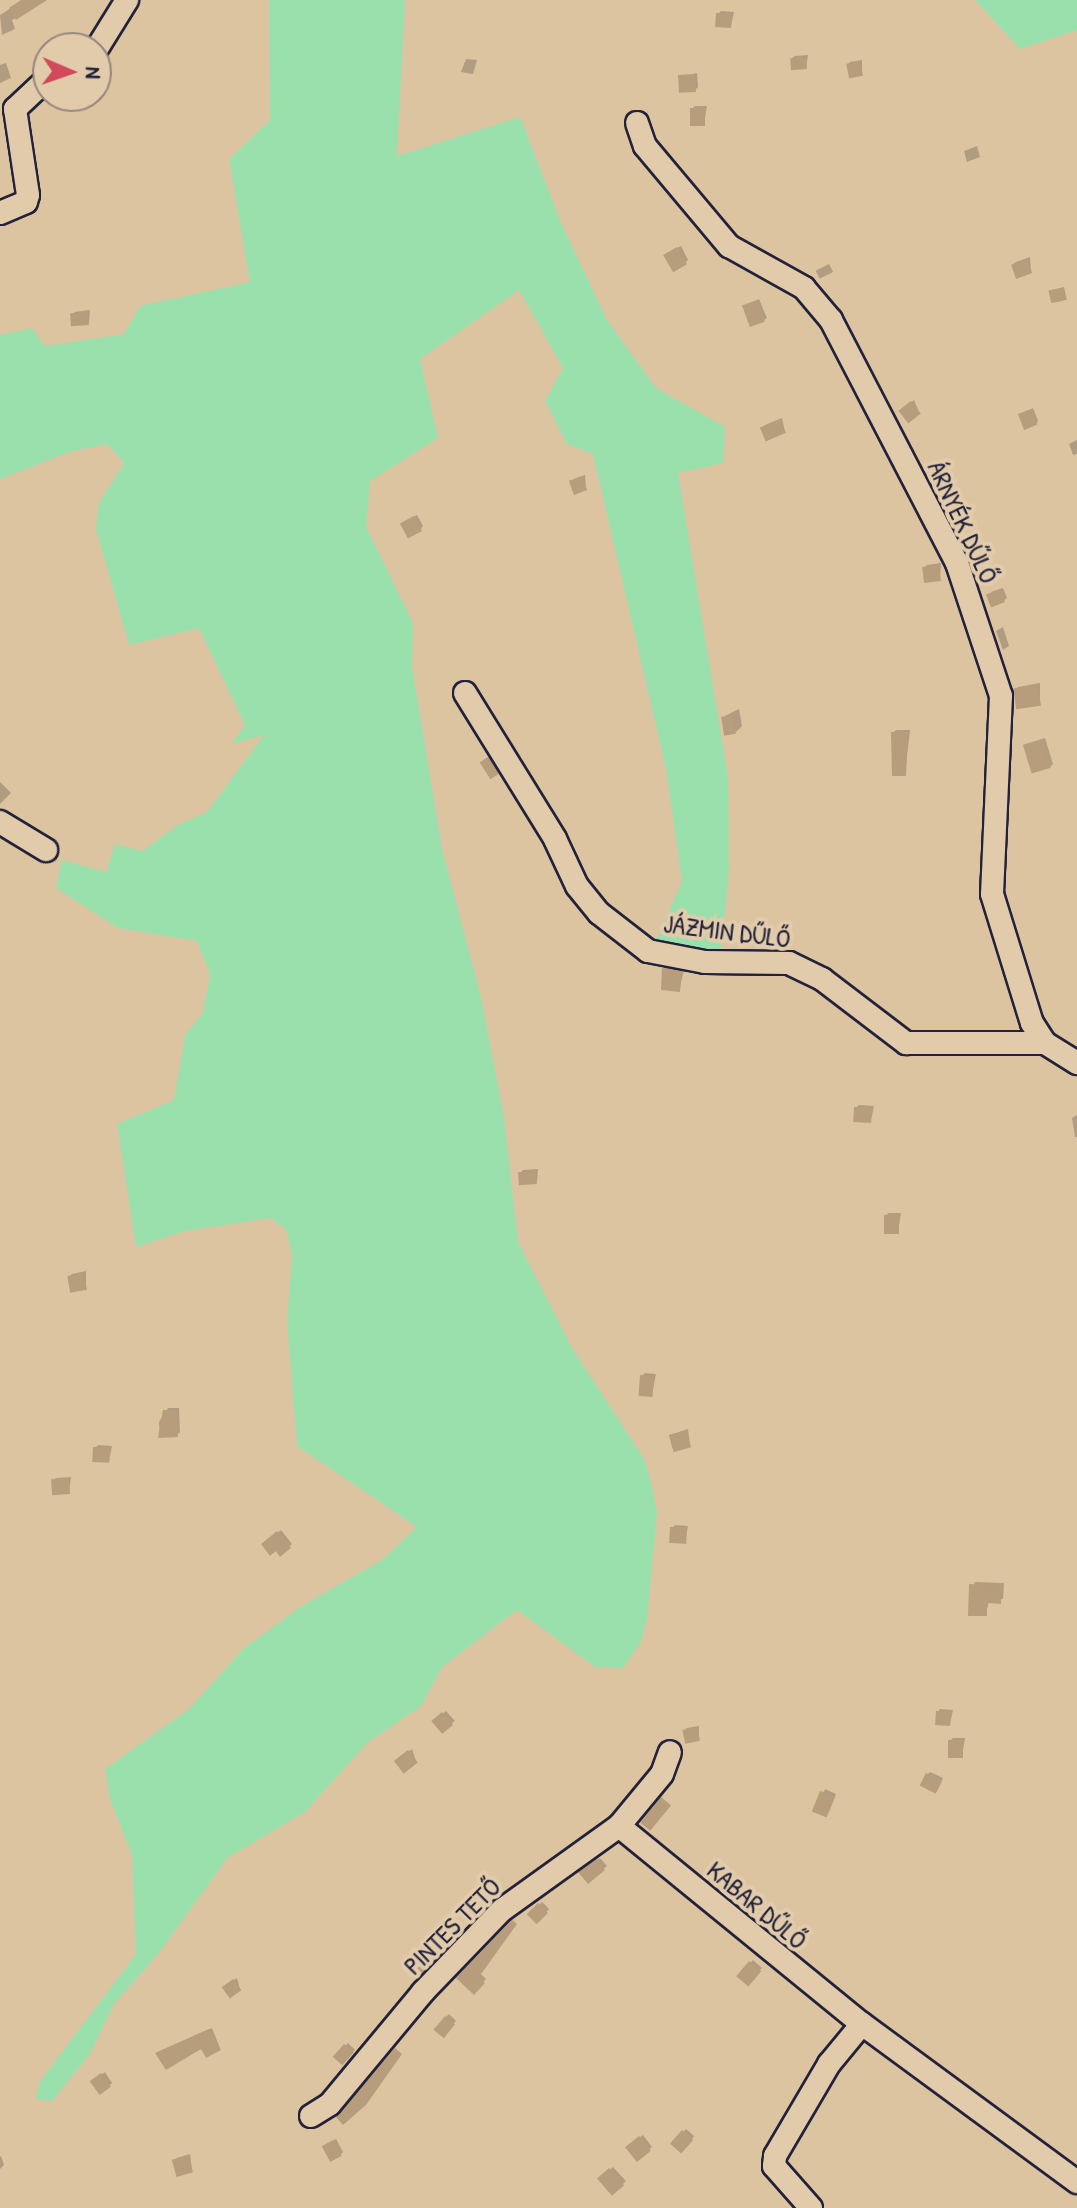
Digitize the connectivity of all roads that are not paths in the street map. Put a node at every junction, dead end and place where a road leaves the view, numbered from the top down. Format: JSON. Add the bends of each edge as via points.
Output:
{"nodes":[{"id":1,"x":127,"y":0,"type":"edge"},
{"id":2,"x":107,"y":32,"type":"edge"},
{"id":3,"x":32,"y":90,"type":"edge"},
{"id":4,"x":637,"y":123,"type":"dead end"},
{"id":5,"x":0,"y":213,"type":"edge"},
{"id":6,"x":465,"y":693,"type":"dead end"},
{"id":7,"x":0,"y":822,"type":"edge"},
{"id":8,"x":46,"y":850,"type":"dead end"},
{"id":9,"x":1045,"y":1043,"type":"junction"},
{"id":10,"x":1077,"y":1063,"type":"edge"},
{"id":11,"x":670,"y":1752,"type":"dead end"},
{"id":12,"x":619,"y":1826,"type":"junction"},
{"id":13,"x":862,"y":2024,"type":"junction"},
{"id":14,"x":311,"y":2116,"type":"dead end"},
{"id":15,"x":1077,"y":2182,"type":"edge"},
{"id":16,"x":811,"y":2208,"type":"edge"}],
"edges":[{"from":1,"to":2,"type":"street"},
{"from":3,"to":5,"type":"street","via":[[15,109],[26,202]]},
{"from":4,"to":9,"type":"street","name":"ÁRNYÉK DŰLŐ","via":[[645,146],[729,246],[804,288],[831,320],[957,563],[1001,696],[992,894],[1032,1023]]},
{"from":6,"to":9,"type":"street","name":"JÁZMIN DŰLŐ","via":[[555,839],[577,886],[599,913],[648,951],[705,962],[789,963],[822,979],[906,1043]]},
{"from":7,"to":8,"type":"street"},
{"from":9,"to":10,"type":"street"},
{"from":11,"to":12,"type":"street","name":"PINTES TETŐ","via":[[662,1774]]},
{"from":12,"to":13,"type":"street","name":"KABAR DŰLŐ"},
{"from":12,"to":14,"type":"street","name":"PINTES TETŐ","via":[[502,1910],[423,1992],[330,2104]]},
{"from":13,"to":15,"type":"street","name":"KABAR DŰLŐ"},
{"from":13,"to":16,"type":"street","via":[[829,2064],[775,2156],[774,2166]]}]}
